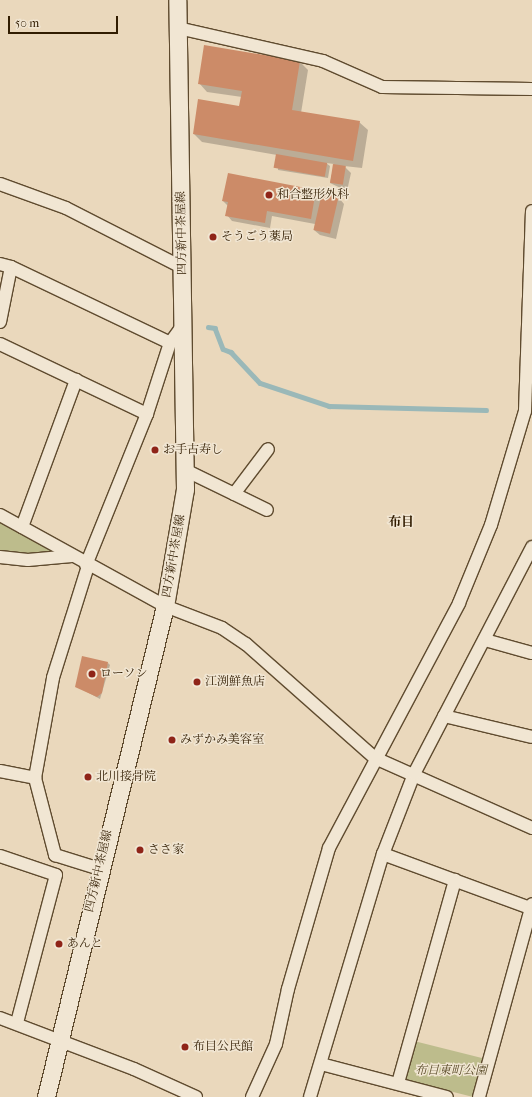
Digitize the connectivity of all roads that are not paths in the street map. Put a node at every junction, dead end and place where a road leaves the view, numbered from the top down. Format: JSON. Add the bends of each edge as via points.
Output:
{"nodes":[{"id":1,"x":177,"y":0,"type":"edge"},
{"id":2,"x":178,"y":28,"type":"junction"},
{"id":3,"x":532,"y":89,"type":"edge"},
{"id":4,"x":0,"y":184,"type":"edge"},
{"id":5,"x":532,"y":211,"type":"edge"},
{"id":6,"x":5,"y":265,"type":"edge"},
{"id":7,"x":183,"y":268,"type":"junction"},
{"id":8,"x":0,"y":322,"type":"edge"},
{"id":9,"x":184,"y":324,"type":"junction"},
{"id":10,"x":170,"y":343,"type":"junction"},
{"id":11,"x":0,"y":344,"type":"edge"},
{"id":12,"x":76,"y":380,"type":"junction"},
{"id":13,"x":529,"y":410,"type":"edge"},
{"id":14,"x":147,"y":414,"type":"junction"},
{"id":15,"x":268,"y":449,"type":"dead end"},
{"id":16,"x":185,"y":470,"type":"junction"},
{"id":17,"x":234,"y":494,"type":"junction"},
{"id":18,"x":267,"y":510,"type":"dead end"},
{"id":19,"x":0,"y":515,"type":"edge"},
{"id":20,"x":22,"y":527,"type":"junction"},
{"id":21,"x":532,"y":547,"type":"edge"},
{"id":22,"x":72,"y":556,"type":"junction"},
{"id":23,"x":0,"y":557,"type":"edge"},
{"id":24,"x":530,"y":561,"type":"edge"},
{"id":25,"x":87,"y":565,"type":"junction"},
{"id":26,"x":165,"y":606,"type":"junction"},
{"id":27,"x":485,"y":640,"type":"junction"},
{"id":28,"x":532,"y":653,"type":"edge"},
{"id":29,"x":444,"y":716,"type":"junction"},
{"id":30,"x":532,"y":737,"type":"edge"},
{"id":31,"x":375,"y":758,"type":"junction"},
{"id":32,"x":0,"y":771,"type":"edge"},
{"id":33,"x":414,"y":774,"type":"junction"},
{"id":34,"x":35,"y":778,"type":"junction"},
{"id":35,"x":532,"y":828,"type":"edge"},
{"id":36,"x":383,"y":854,"type":"junction"},
{"id":37,"x":55,"y":855,"type":"junction"},
{"id":38,"x":0,"y":856,"type":"edge"},
{"id":39,"x":100,"y":869,"type":"junction"},
{"id":40,"x":56,"y":875,"type":"junction"},
{"id":41,"x":455,"y":880,"type":"junction"},
{"id":42,"x":531,"y":906,"type":"edge"},
{"id":43,"x":0,"y":1018,"type":"edge"},
{"id":44,"x":17,"y":1023,"type":"junction"},
{"id":45,"x":60,"y":1040,"type":"junction"},
{"id":46,"x":321,"y":1064,"type":"junction"},
{"id":47,"x":398,"y":1083,"type":"junction"},
{"id":48,"x":46,"y":1097,"type":"edge"},
{"id":49,"x":196,"y":1097,"type":"edge"},
{"id":50,"x":252,"y":1097,"type":"edge"},
{"id":51,"x":310,"y":1097,"type":"edge"},
{"id":52,"x":447,"y":1097,"type":"edge"},
{"id":53,"x":479,"y":1097,"type":"edge"}],
"edges":[{"from":1,"to":2,"type":"main road","name":"四方新中茶屋線"},
{"from":2,"to":3,"type":"street","via":[[322,61],[382,87]]},
{"from":2,"to":7,"type":"main road","name":"四方新中茶屋線"},
{"from":4,"to":7,"type":"street","via":[[66,208]]},
{"from":5,"to":13,"type":"street"},
{"from":6,"to":8,"type":"street"},
{"from":6,"to":10,"type":"street"},
{"from":7,"to":9,"type":"main road","name":"四方新中茶屋線"},
{"from":9,"to":10,"type":"street"},
{"from":9,"to":16,"type":"main road","name":"四方新中茶屋線"},
{"from":10,"to":14,"type":"street"},
{"from":11,"to":12,"type":"street"},
{"from":12,"to":14,"type":"street"},
{"from":12,"to":20,"type":"street"},
{"from":13,"to":31,"type":"street","via":[[491,525],[459,603]]},
{"from":14,"to":25,"type":"street"},
{"from":15,"to":17,"type":"street"},
{"from":16,"to":17,"type":"street"},
{"from":16,"to":26,"type":"main road","name":"四方新中茶屋線","via":[[177,553]]},
{"from":17,"to":18,"type":"street"},
{"from":19,"to":20,"type":"street"},
{"from":20,"to":22,"type":"street"},
{"from":21,"to":24,"type":"street"},
{"from":22,"to":23,"type":"street","via":[[28,560]]},
{"from":22,"to":25,"type":"street"},
{"from":24,"to":27,"type":"street"},
{"from":25,"to":26,"type":"street"},
{"from":25,"to":34,"type":"street","via":[[54,678]]},
{"from":26,"to":31,"type":"street","via":[[222,628],[246,644]]},
{"from":26,"to":39,"type":"main road","name":"四方新中茶屋線"},
{"from":27,"to":28,"type":"street"},
{"from":27,"to":29,"type":"street"},
{"from":29,"to":30,"type":"street"},
{"from":29,"to":33,"type":"street"},
{"from":31,"to":33,"type":"street"},
{"from":31,"to":50,"type":"street","via":[[329,848],[288,989],[276,1044]]},
{"from":32,"to":34,"type":"street"},
{"from":33,"to":35,"type":"street"},
{"from":33,"to":36,"type":"street"},
{"from":34,"to":37,"type":"street"},
{"from":36,"to":41,"type":"street"},
{"from":36,"to":46,"type":"street"},
{"from":37,"to":39,"type":"street"},
{"from":37,"to":40,"type":"street"},
{"from":38,"to":40,"type":"street"},
{"from":39,"to":45,"type":"main road","name":"四方新中茶屋線"},
{"from":40,"to":44,"type":"street"},
{"from":41,"to":42,"type":"street"},
{"from":41,"to":47,"type":"street"},
{"from":42,"to":53,"type":"street"},
{"from":43,"to":44,"type":"street"},
{"from":44,"to":45,"type":"street"},
{"from":45,"to":48,"type":"main road","name":"四方新中茶屋線"},
{"from":45,"to":49,"type":"street"},
{"from":46,"to":47,"type":"street"},
{"from":46,"to":51,"type":"street"},
{"from":47,"to":52,"type":"street"}]}
